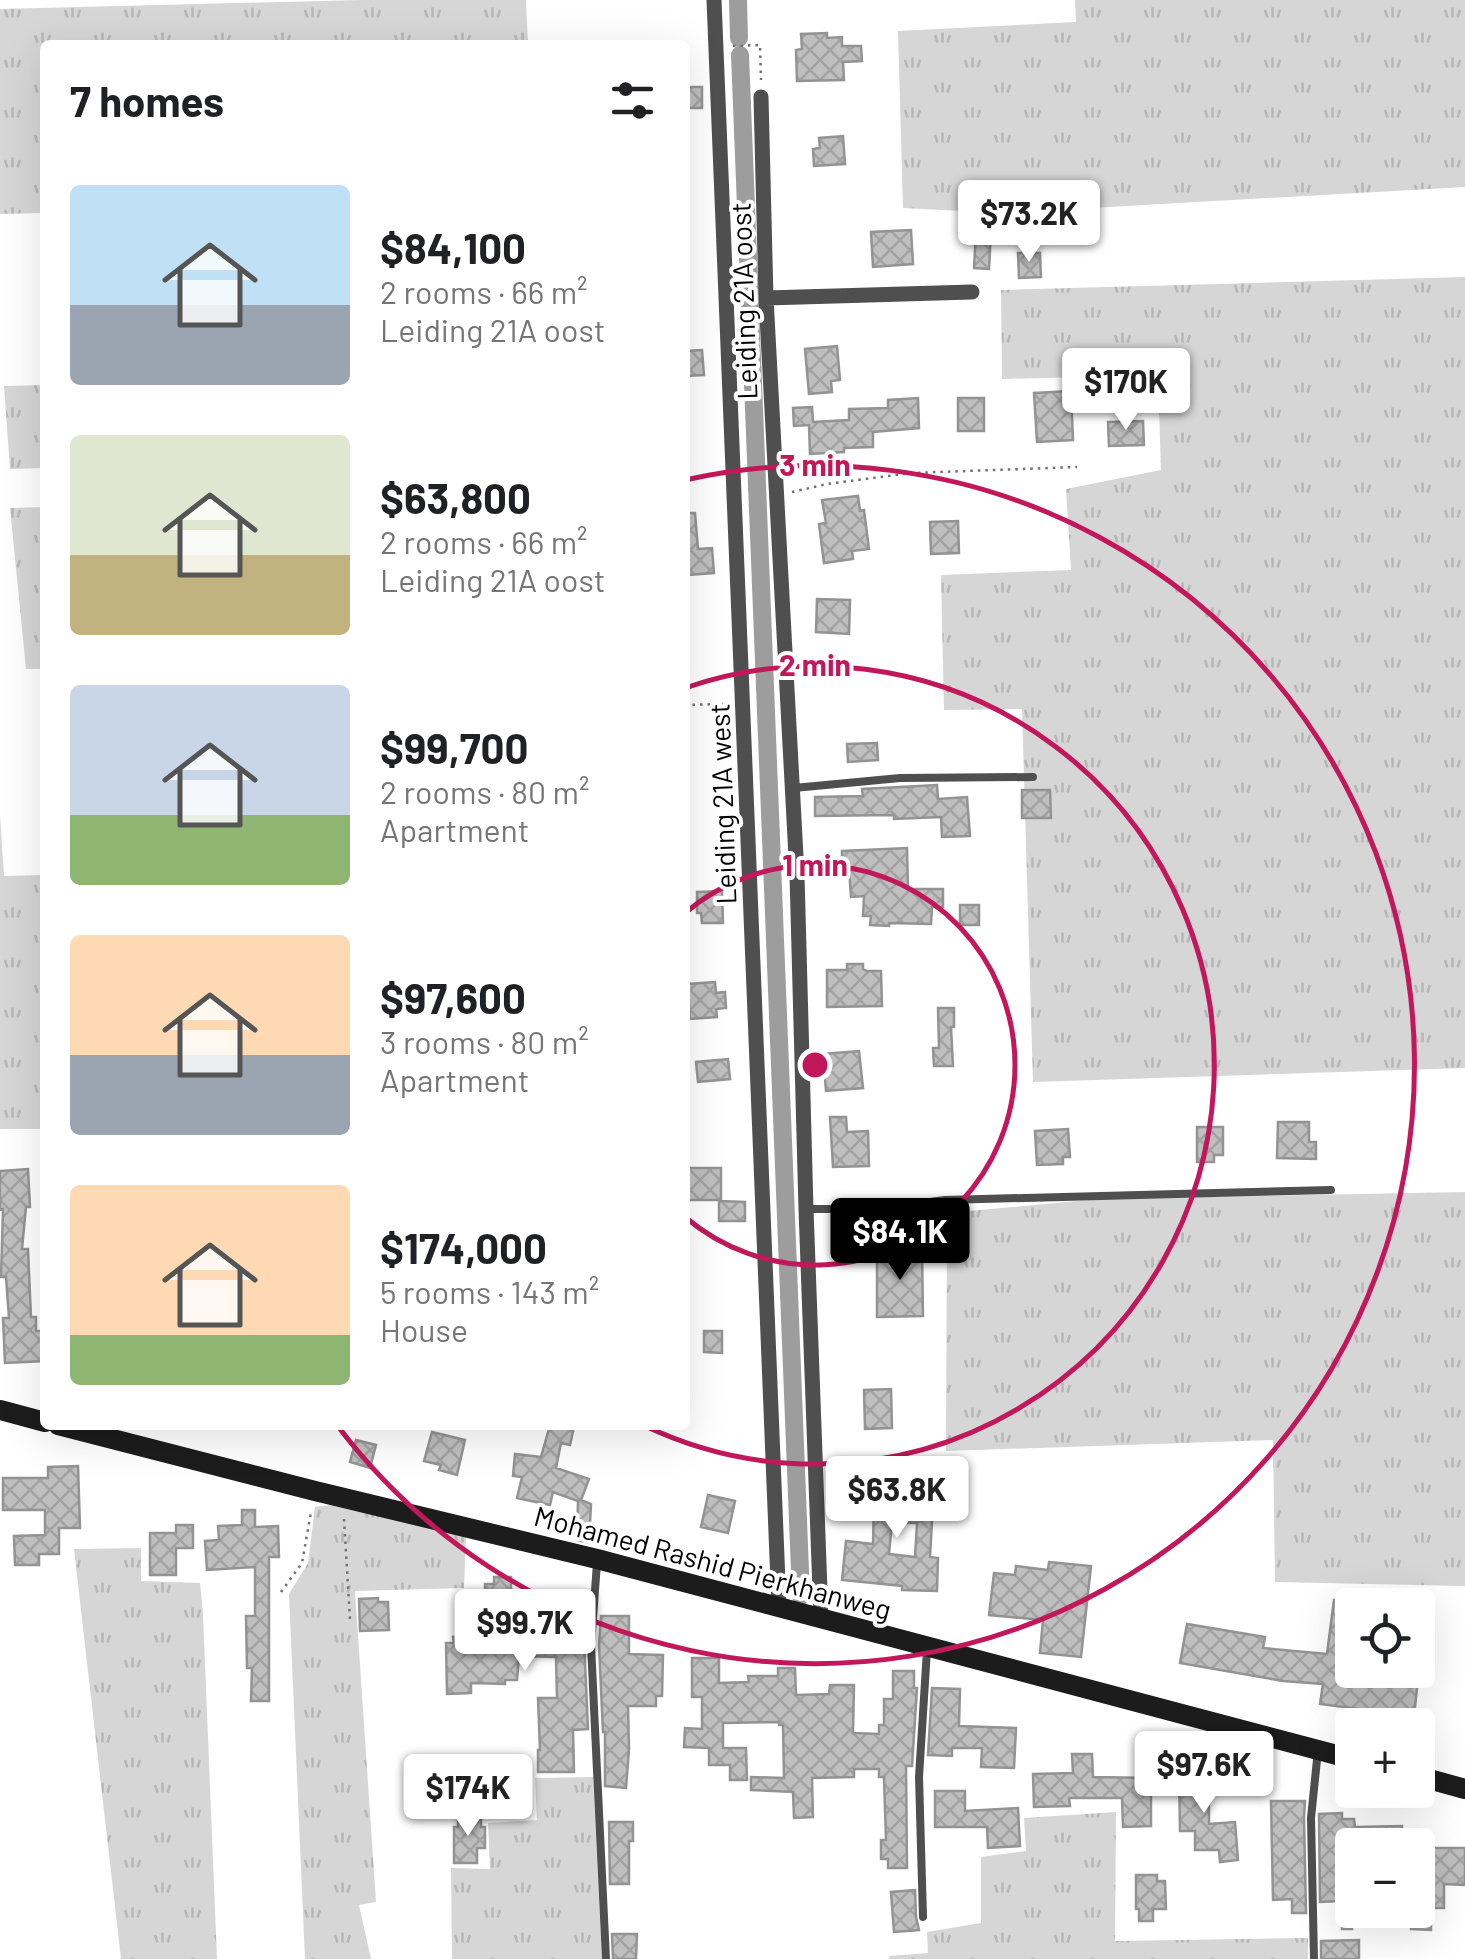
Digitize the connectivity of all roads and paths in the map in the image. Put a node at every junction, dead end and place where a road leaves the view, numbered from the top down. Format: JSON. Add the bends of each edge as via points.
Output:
{"nodes":[{"id":1,"x":714,"y":0,"type":"edge"},
{"id":2,"x":716,"y":47,"type":"junction"},
{"id":3,"x":761,"y":97,"type":"joint"},
{"id":4,"x":972,"y":292,"type":"dead end"},
{"id":5,"x":766,"y":298,"type":"junction"},
{"id":6,"x":1076,"y":466,"type":"dead end"},
{"id":7,"x":776,"y":498,"type":"junction"},
{"id":8,"x":743,"y":704,"type":"junction"},
{"id":9,"x":690,"y":705,"type":"edge"},
{"id":10,"x":1032,"y":777,"type":"dead end"},
{"id":11,"x":794,"y":788,"type":"junction"},
{"id":12,"x":1331,"y":1190,"type":"dead end"},
{"id":13,"x":806,"y":1209,"type":"junction"},
{"id":14,"x":0,"y":1410,"type":"edge"},
{"id":15,"x":40,"y":1421,"type":"edge"},
{"id":16,"x":77,"y":1430,"type":"edge"},
{"id":17,"x":315,"y":1491,"type":"junction"},
{"id":18,"x":343,"y":1498,"type":"junction"},
{"id":19,"x":598,"y":1559,"type":"junction"},
{"id":20,"x":282,"y":1592,"type":"dead end"},
{"id":21,"x":779,"y":1607,"type":"junction"},
{"id":22,"x":821,"y":1618,"type":"junction"},
{"id":23,"x":350,"y":1619,"type":"dead end"},
{"id":24,"x":927,"y":1646,"type":"junction"},
{"id":25,"x":1318,"y":1750,"type":"junction"},
{"id":26,"x":1335,"y":1754,"type":"edge"},
{"id":27,"x":1435,"y":1781,"type":"edge"},
{"id":28,"x":1465,"y":1789,"type":"edge"},
{"id":29,"x":923,"y":1917,"type":"dead end"},
{"id":30,"x":606,"y":1959,"type":"edge"},
{"id":31,"x":1314,"y":1959,"type":"edge"}],
"edges":[{"from":1,"to":2,"type":"street","name":"Leiding 21A west"},
{"from":2,"to":3,"type":"path","via":[[760,45]]},
{"from":2,"to":8,"type":"street","name":"Leiding 21A west"},
{"from":3,"to":5,"type":"street","name":"Leiding 21A oost"},
{"from":4,"to":5,"type":"street"},
{"from":5,"to":7,"type":"street","name":"Leiding 21A oost"},
{"from":6,"to":7,"type":"path","via":[[912,474],[826,484]]},
{"from":7,"to":11,"type":"street","name":"Leiding 21A oost"},
{"from":8,"to":9,"type":"path"},
{"from":8,"to":21,"type":"street","name":"Leiding 21A west"},
{"from":10,"to":11,"type":"lane","via":[[900,778]]},
{"from":11,"to":13,"type":"street","name":"Leiding 21A oost"},
{"from":12,"to":13,"type":"lane"},
{"from":13,"to":22,"type":"street","name":"Leiding 21A oost"},
{"from":14,"to":15,"type":"street"},
{"from":16,"to":17,"type":"street","name":"Mohamed Rashid Pierkhanweg"},
{"from":17,"to":18,"type":"street","name":"Mohamed Rashid Pierkhanweg"},
{"from":17,"to":20,"type":"path","via":[[302,1564]]},
{"from":18,"to":19,"type":"street","name":"Mohamed Rashid Pierkhanweg"},
{"from":18,"to":23,"type":"path"},
{"from":19,"to":21,"type":"street","name":"Mohamed Rashid Pierkhanweg"},
{"from":19,"to":30,"type":"lane","via":[[591,1645]]},
{"from":21,"to":22,"type":"street","name":"Mohamed Rashid Pierkhanweg"},
{"from":22,"to":24,"type":"street","name":"Mohamed Rashid Pierkhanweg"},
{"from":24,"to":25,"type":"street","name":"Mohamed Rashid Pierkhanweg"},
{"from":24,"to":29,"type":"lane","via":[[919,1776]]},
{"from":25,"to":26,"type":"street","name":"Mohamed Rashid Pierkhanweg"},
{"from":25,"to":31,"type":"lane","via":[[1311,1818]]},
{"from":27,"to":28,"type":"street"}]}
